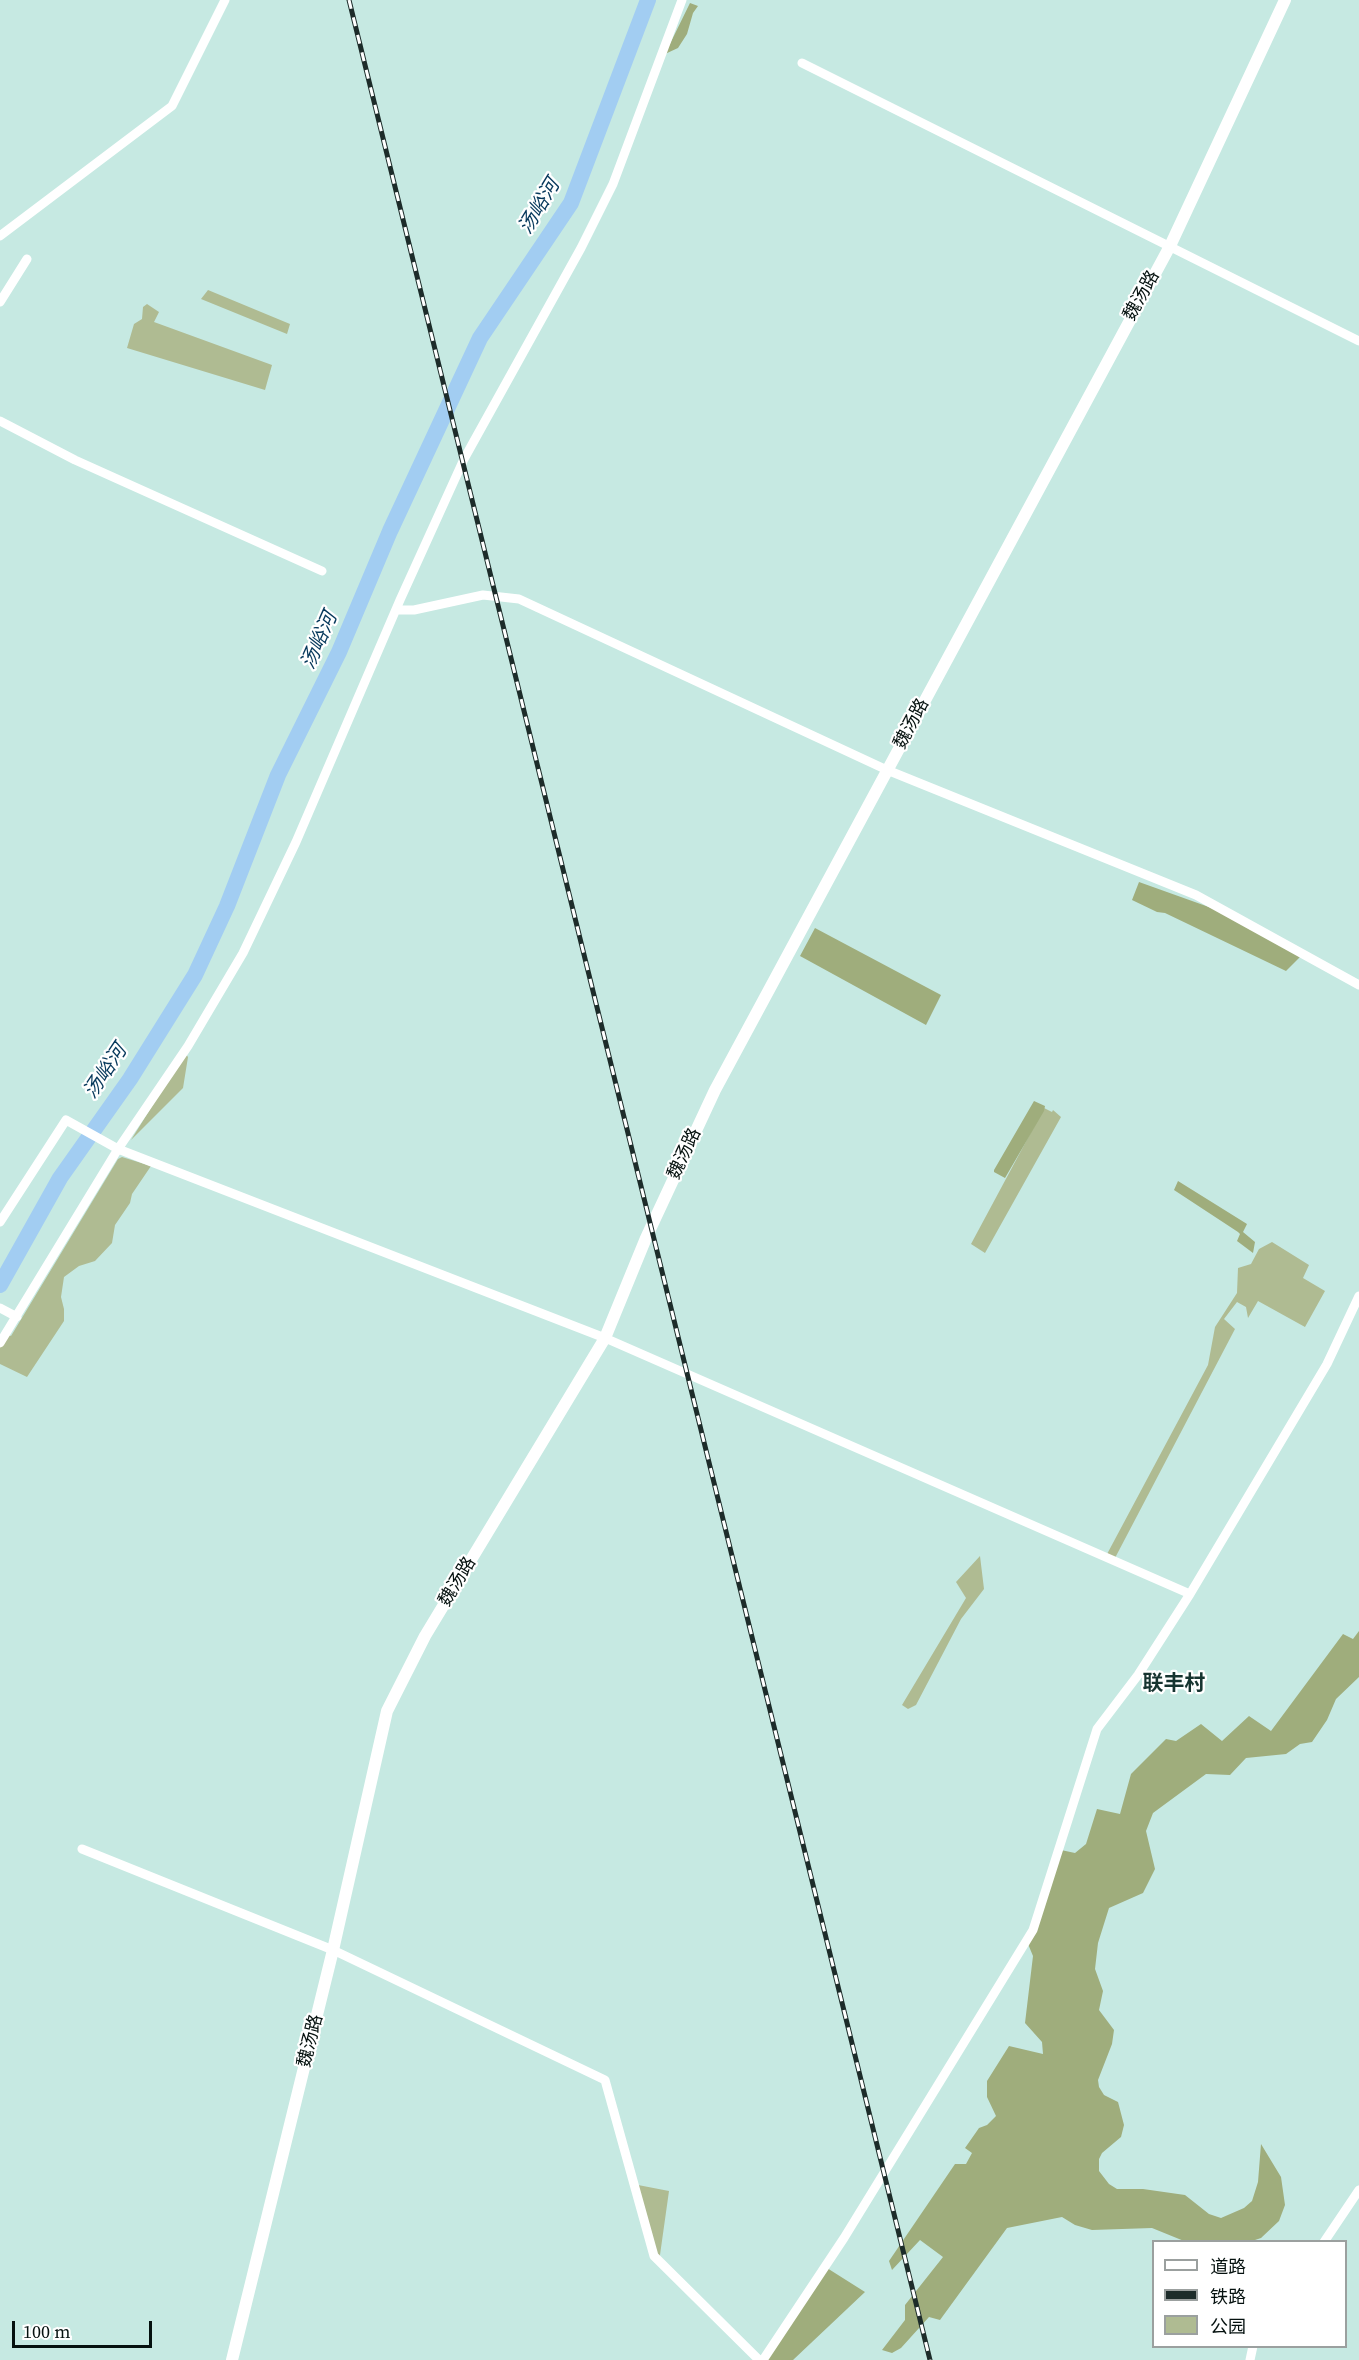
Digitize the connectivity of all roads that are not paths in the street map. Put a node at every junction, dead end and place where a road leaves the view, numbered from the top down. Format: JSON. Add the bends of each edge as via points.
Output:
{"nodes":[{"id":1,"x":225,"y":0,"type":"edge"},
{"id":2,"x":682,"y":0,"type":"edge"},
{"id":3,"x":1285,"y":0,"type":"edge"},
{"id":4,"x":802,"y":63,"type":"dead end"},
{"id":5,"x":0,"y":236,"type":"edge"},
{"id":6,"x":1170,"y":246,"type":"junction"},
{"id":7,"x":27,"y":259,"type":"dead end"},
{"id":8,"x":0,"y":302,"type":"edge"},
{"id":9,"x":1359,"y":341,"type":"edge"},
{"id":10,"x":0,"y":421,"type":"edge"},
{"id":11,"x":322,"y":572,"type":"dead end"},
{"id":12,"x":396,"y":610,"type":"junction"},
{"id":13,"x":887,"y":770,"type":"junction"},
{"id":14,"x":1359,"y":985,"type":"edge"},
{"id":15,"x":118,"y":1149,"type":"junction"},
{"id":16,"x":0,"y":1222,"type":"edge"},
{"id":17,"x":1359,"y":1296,"type":"edge"},
{"id":18,"x":0,"y":1308,"type":"edge"},
{"id":19,"x":17,"y":1317,"type":"junction"},
{"id":20,"x":605,"y":1338,"type":"junction"},
{"id":21,"x":0,"y":1343,"type":"edge"},
{"id":22,"x":1190,"y":1594,"type":"junction"},
{"id":23,"x":82,"y":1849,"type":"dead end"},
{"id":24,"x":333,"y":1950,"type":"junction"},
{"id":25,"x":1359,"y":2190,"type":"edge"},
{"id":26,"x":1325,"y":2240,"type":"edge"},
{"id":27,"x":232,"y":2360,"type":"edge"},
{"id":28,"x":761,"y":2360,"type":"edge"}],
"edges":[{"from":1,"to":5,"type":"street","via":[[172,106]]},
{"from":2,"to":12,"type":"street","via":[[613,184],[464,459]]},
{"from":3,"to":6,"type":"street","name":"魏汤路"},
{"from":4,"to":6,"type":"street"},
{"from":6,"to":9,"type":"street"},
{"from":6,"to":13,"type":"street","name":"魏汤路"},
{"from":7,"to":8,"type":"street"},
{"from":10,"to":11,"type":"street","via":[[75,460]]},
{"from":12,"to":13,"type":"street","via":[[423,609],[483,595],[519,599]]},
{"from":12,"to":15,"type":"street","via":[[296,842],[243,953],[188,1046]]},
{"from":13,"to":14,"type":"street","via":[[1196,895]]},
{"from":13,"to":20,"type":"street","name":"魏汤路","via":[[715,1090],[645,1238]]},
{"from":15,"to":16,"type":"street","via":[[66,1120]]},
{"from":15,"to":19,"type":"street"},
{"from":15,"to":20,"type":"street"},
{"from":17,"to":22,"type":"street","via":[[1327,1364]]},
{"from":18,"to":19,"type":"street"},
{"from":19,"to":21,"type":"street"},
{"from":20,"to":22,"type":"street"},
{"from":20,"to":24,"type":"street","name":"魏汤路","via":[[425,1636],[387,1711]]},
{"from":22,"to":28,"type":"street","via":[[1097,1729],[1033,1930],[844,2238]]},
{"from":23,"to":24,"type":"street"},
{"from":24,"to":27,"type":"street","name":"魏汤路"},
{"from":24,"to":28,"type":"street","via":[[604,2080],[654,2256]]},
{"from":25,"to":26,"type":"street"}]}
